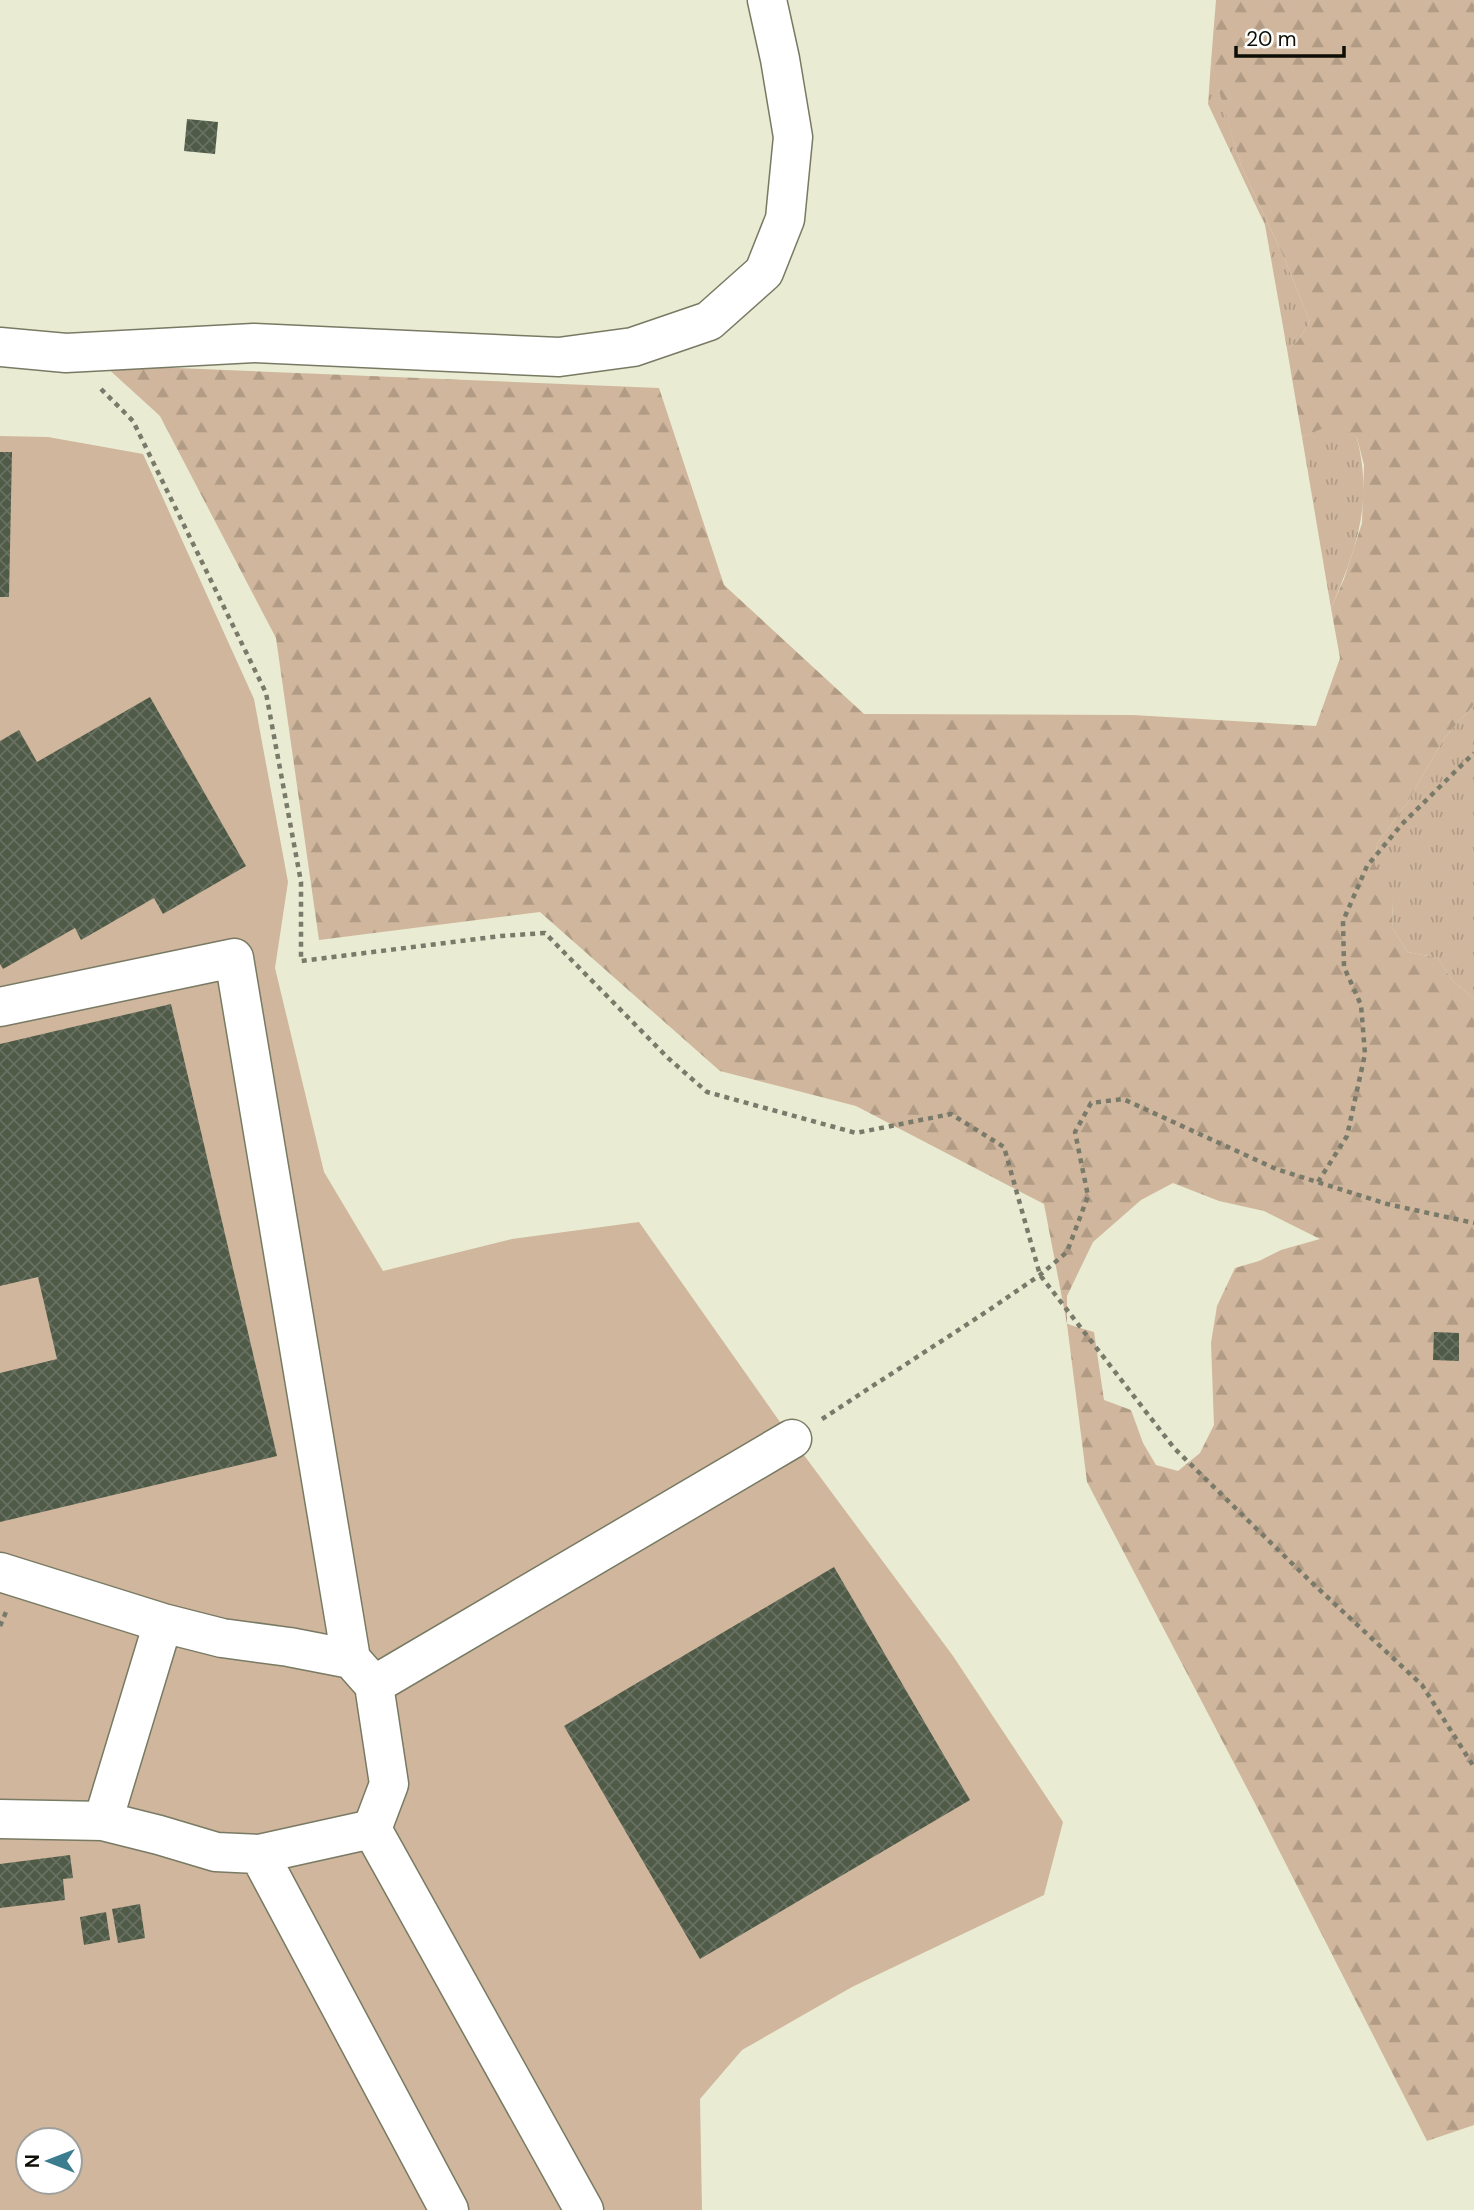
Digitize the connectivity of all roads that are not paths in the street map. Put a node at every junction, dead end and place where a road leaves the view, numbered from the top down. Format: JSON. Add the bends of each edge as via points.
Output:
{"nodes":[{"id":1,"x":767,"y":0,"type":"edge"},
{"id":2,"x":0,"y":347,"type":"edge"},
{"id":3,"x":0,"y":1007,"type":"edge"},
{"id":4,"x":792,"y":1439,"type":"road end"},
{"id":5,"x":0,"y":1572,"type":"edge"},
{"id":6,"x":163,"y":1623,"type":"junction"},
{"id":7,"x":363,"y":1672,"type":"junction"},
{"id":8,"x":0,"y":1819,"type":"edge"},
{"id":9,"x":103,"y":1821,"type":"junction"},
{"id":10,"x":372,"y":1829,"type":"junction"},
{"id":11,"x":259,"y":1854,"type":"junction"},
{"id":12,"x":449,"y":2210,"type":"edge"},
{"id":13,"x":584,"y":2210,"type":"edge"}],
"edges":[{"from":1,"to":2,"type":"street","via":[[793,137],[785,219],[764,272],[709,321],[633,347],[559,357],[254,343],[66,353]]},
{"from":3,"to":7,"type":"street","via":[[234,958]]},
{"from":4,"to":7,"type":"street"},
{"from":5,"to":6,"type":"street"},
{"from":6,"to":7,"type":"street","via":[[222,1638],[289,1647]]},
{"from":6,"to":9,"type":"street"},
{"from":7,"to":10,"type":"street","via":[[389,1784]]},
{"from":8,"to":9,"type":"street"},
{"from":9,"to":11,"type":"street","via":[[216,1852]]},
{"from":10,"to":11,"type":"street"},
{"from":10,"to":13,"type":"street"},
{"from":11,"to":12,"type":"street"}]}
